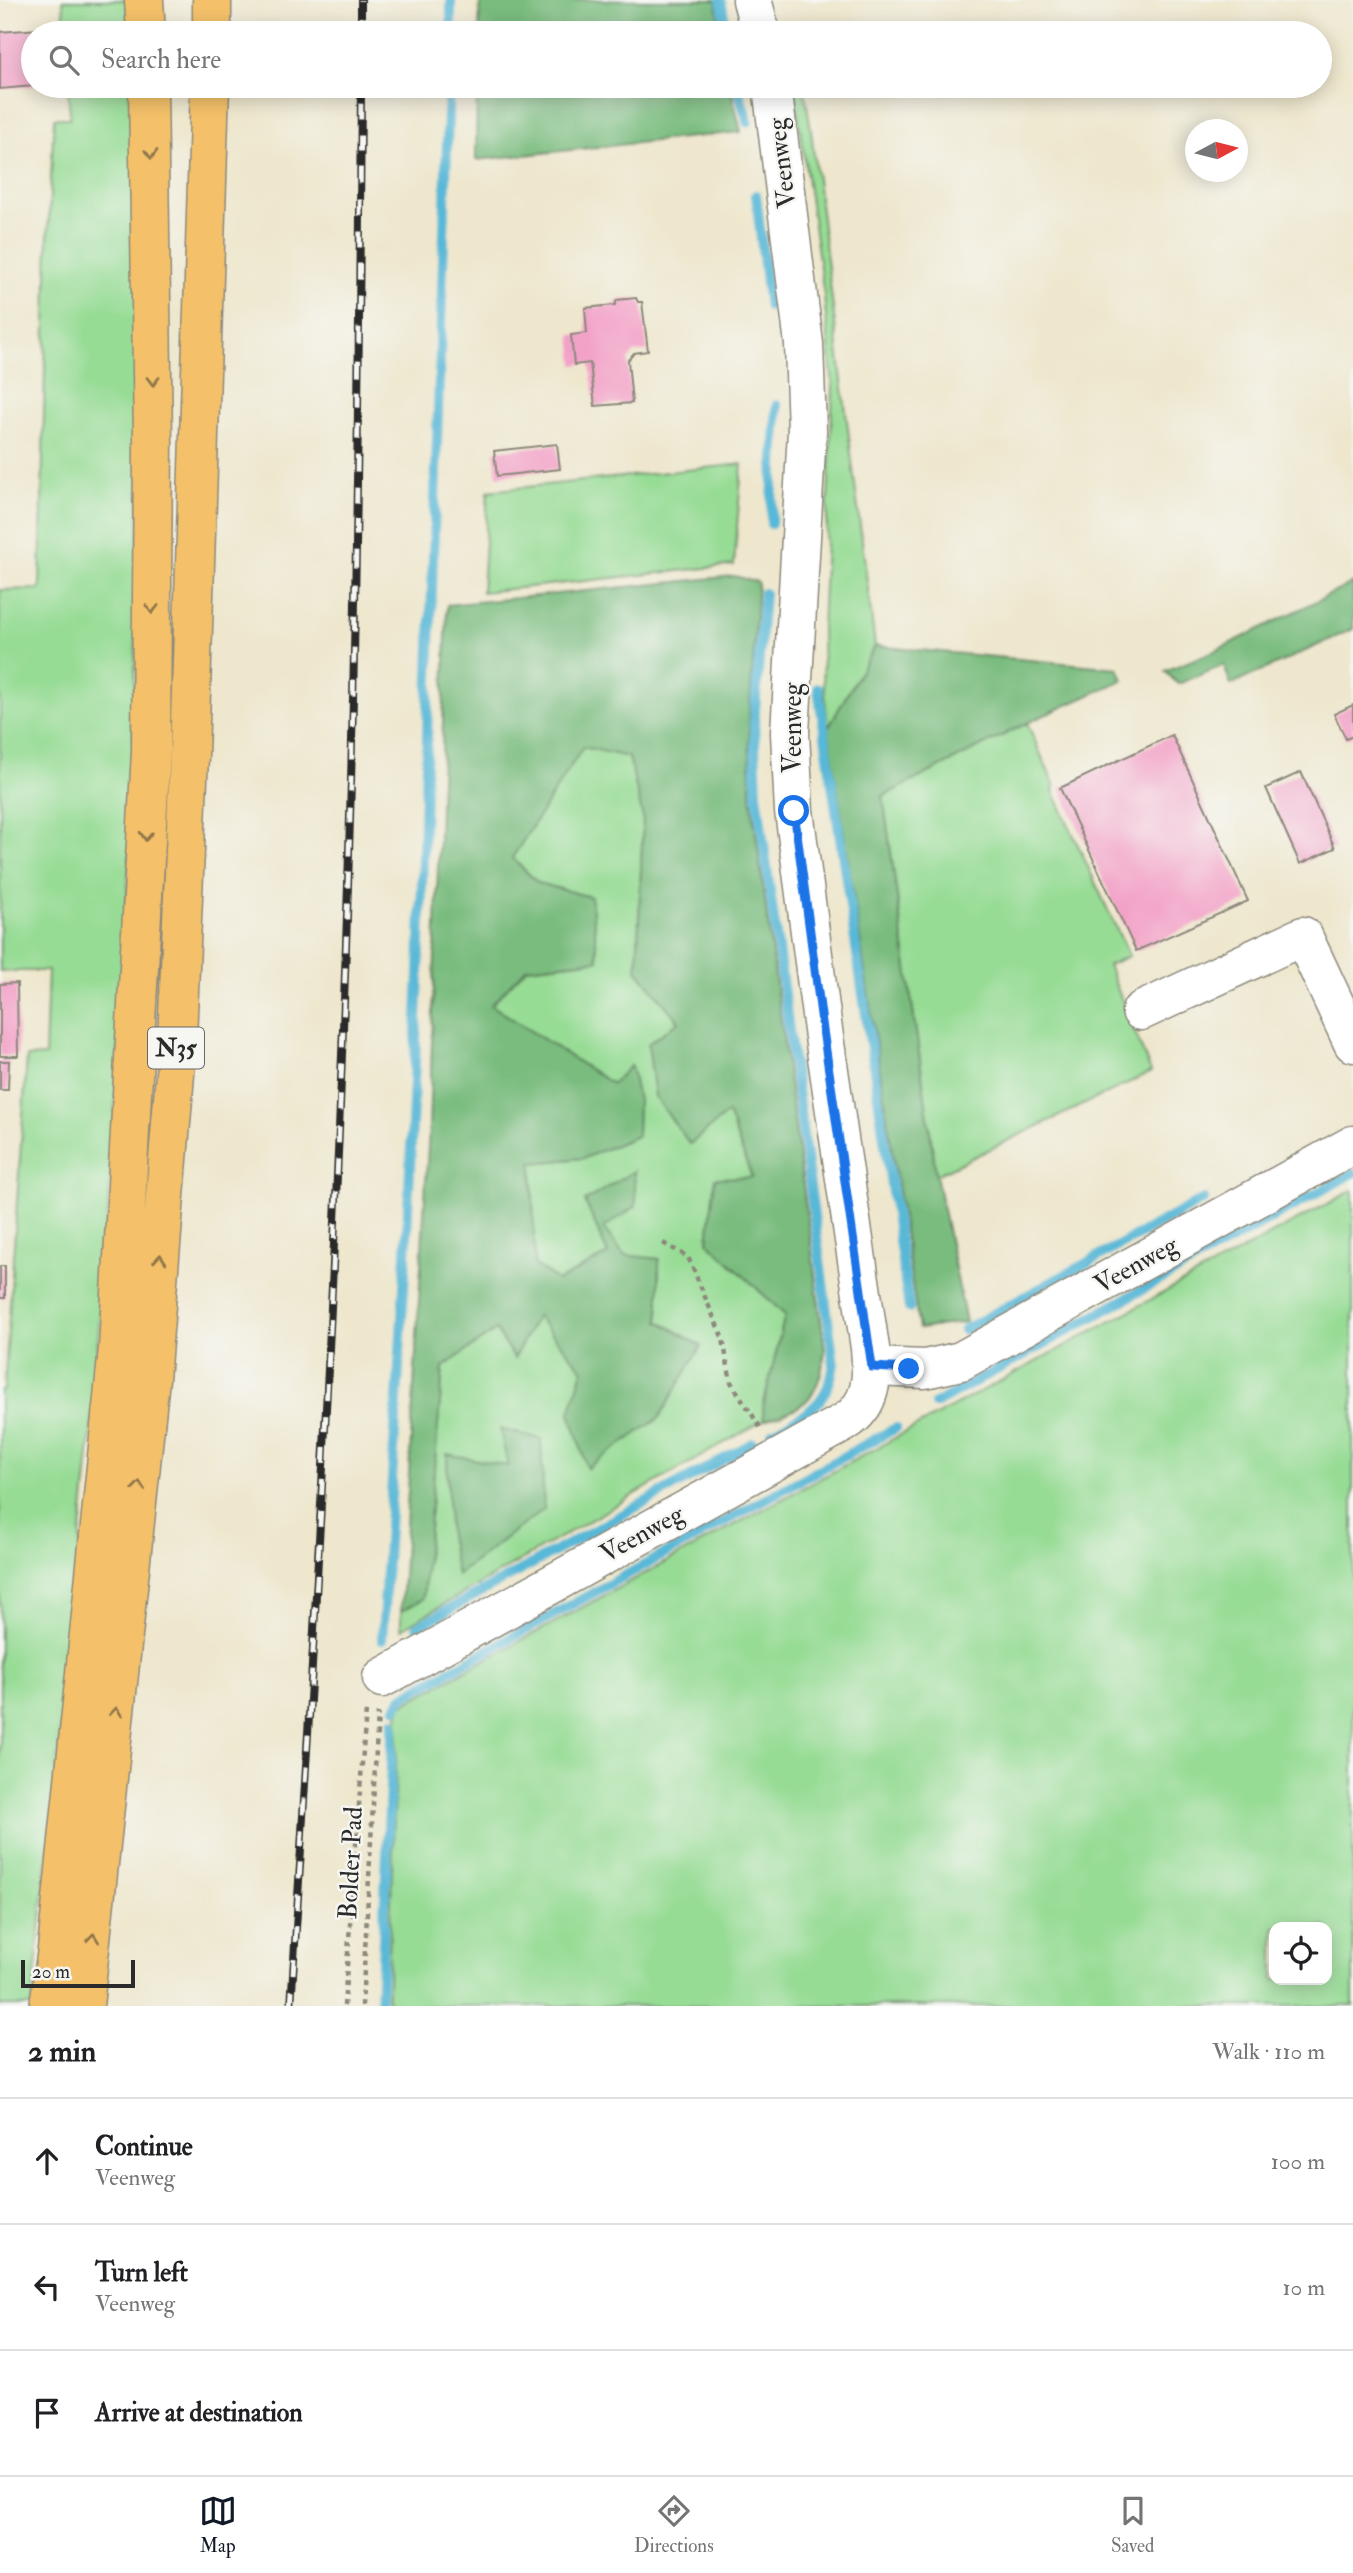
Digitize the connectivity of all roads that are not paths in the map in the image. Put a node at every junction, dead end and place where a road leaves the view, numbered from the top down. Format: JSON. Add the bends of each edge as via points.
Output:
{"nodes":[{"id":1,"x":144,"y":0,"type":"edge"},
{"id":2,"x":212,"y":0,"type":"edge"},
{"id":3,"x":752,"y":0,"type":"edge"},
{"id":4,"x":145,"y":21,"type":"edge"},
{"id":5,"x":212,"y":21,"type":"edge"},
{"id":6,"x":758,"y":21,"type":"edge"},
{"id":7,"x":149,"y":98,"type":"edge"},
{"id":8,"x":210,"y":98,"type":"edge"},
{"id":9,"x":773,"y":98,"type":"edge"},
{"id":10,"x":1141,"y":1011,"type":"dead end"},
{"id":11,"x":1353,"y":1043,"type":"edge"},
{"id":12,"x":1353,"y":1145,"type":"edge"},
{"id":13,"x":872,"y":1367,"type":"junction"},
{"id":14,"x":382,"y":1678,"type":"dead end"},
{"id":15,"x":49,"y":2006,"type":"edge"},
{"id":16,"x":84,"y":2006,"type":"edge"}],
"edges":[{"from":1,"to":4,"type":"main road"},
{"from":2,"to":5,"type":"main road"},
{"from":3,"to":6,"type":"street"},
{"from":7,"to":15,"type":"main road","number":"N35","one_way":true,"via":[[153,442],[150,779],[118,1348]]},
{"from":16,"to":8,"type":"main road","number":"N35","one_way":true,"via":[[150,1379],[176,1062]]},
{"from":9,"to":13,"type":"street","name":"Veenweg","via":[[806,391],[792,778]]},
{"from":10,"to":11,"type":"street","via":[[1303,936]]},
{"from":12,"to":13,"type":"street","name":"Veenweg","via":[[961,1361],[925,1370]]},
{"from":13,"to":14,"type":"street","name":"Veenweg","via":[[871,1385],[860,1410],[845,1422]]}]}
